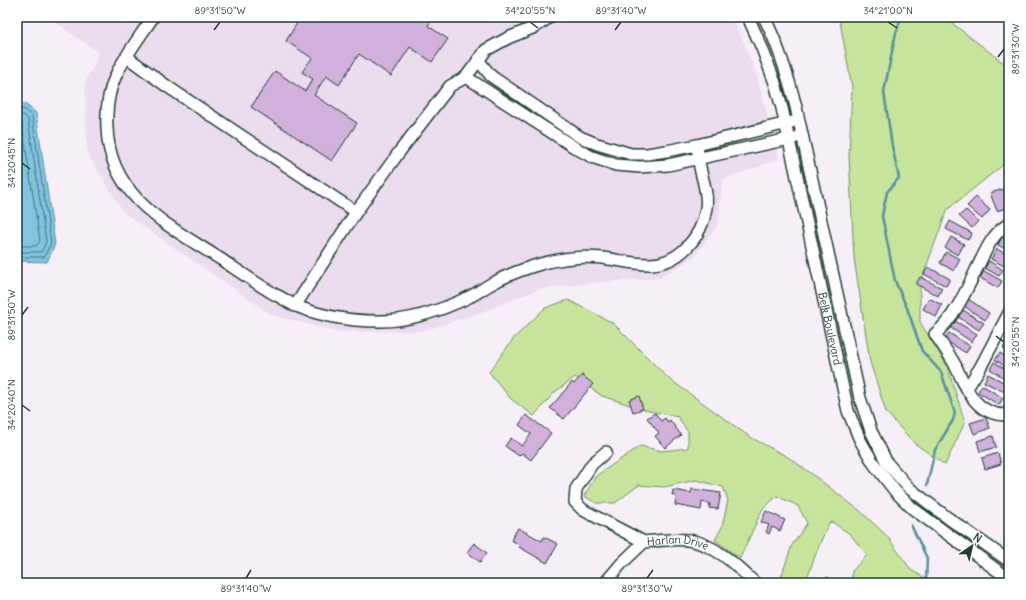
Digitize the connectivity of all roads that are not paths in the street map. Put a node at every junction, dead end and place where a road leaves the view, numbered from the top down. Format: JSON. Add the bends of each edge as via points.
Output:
{"nodes":[{"id":1,"x":153,"y":17,"type":"edge"},
{"id":2,"x":550,"y":17,"type":"edge"},
{"id":3,"x":748,"y":17,"type":"edge"},
{"id":4,"x":764,"y":17,"type":"edge"},
{"id":5,"x":127,"y":57,"type":"junction"},
{"id":6,"x":478,"y":60,"type":"junction"},
{"id":7,"x":466,"y":77,"type":"junction"},
{"id":8,"x":799,"y":120,"type":"junction"},
{"id":9,"x":785,"y":123,"type":"junction"},
{"id":10,"x":803,"y":136,"type":"junction"},
{"id":11,"x":788,"y":139,"type":"junction"},
{"id":12,"x":697,"y":145,"type":"junction"},
{"id":13,"x":699,"y":159,"type":"junction"},
{"id":14,"x":356,"y":212,"type":"junction"},
{"id":15,"x":1009,"y":224,"type":"edge"},
{"id":16,"x":295,"y":306,"type":"junction"},
{"id":17,"x":1009,"y":313,"type":"edge"},
{"id":18,"x":967,"y":388,"type":"junction"},
{"id":19,"x":1009,"y":412,"type":"edge"},
{"id":20,"x":606,"y":452,"type":"dead end"},
{"id":21,"x":644,"y":542,"type":"junction"},
{"id":22,"x":1009,"y":561,"type":"edge"},
{"id":23,"x":1009,"y":579,"type":"edge"},
{"id":24,"x":605,"y":583,"type":"edge"},
{"id":25,"x":755,"y":583,"type":"edge"}],
"edges":[{"from":1,"to":5,"type":"street"},
{"from":2,"to":6,"type":"street","via":[[535,27],[494,44]]},
{"from":3,"to":9,"type":"street","name":"Belk Boulevard","via":[[775,83]]},
{"from":4,"to":8,"type":"street","name":"Belk Boulevard","via":[[787,71]]},
{"from":5,"to":14,"type":"street"},
{"from":5,"to":16,"type":"street","via":[[116,73],[106,113],[107,136],[122,181],[150,213],[260,286]]},
{"from":6,"to":7,"type":"street"},
{"from":6,"to":12,"type":"street","via":[[491,76],[580,137],[597,144],[631,154]]},
{"from":7,"to":13,"type":"street","via":[[592,157],[616,165],[640,167]]},
{"from":7,"to":14,"type":"street","via":[[450,86]]},
{"from":8,"to":9,"type":"street"},
{"from":8,"to":10,"type":"street","name":"Belk Boulevard"},
{"from":9,"to":11,"type":"street","name":"Belk Boulevard"},
{"from":9,"to":12,"type":"street"},
{"from":10,"to":11,"type":"street"},
{"from":10,"to":22,"type":"street","name":"Belk Boulevard","via":[[860,398],[874,438],[887,464],[908,488]]},
{"from":11,"to":13,"type":"street"},
{"from":11,"to":23,"type":"street","name":"Belk Boulevard","via":[[848,411],[860,440],[874,464],[912,508]]},
{"from":12,"to":13,"type":"street"},
{"from":13,"to":16,"type":"street","via":[[706,207],[700,230],[686,249],[668,260],[650,264],[602,258],[569,258],[547,262],[517,271],[436,312],[410,319],[378,322],[354,320],[324,315]]},
{"from":14,"to":16,"type":"street"},
{"from":15,"to":18,"type":"street","via":[[996,233],[950,318],[935,334]]},
{"from":17,"to":18,"type":"street"},
{"from":18,"to":19,"type":"street","via":[[983,409],[998,415],[1006,415]]},
{"from":20,"to":21,"type":"street","via":[[592,464],[576,489],[575,502],[583,510]]},
{"from":21,"to":24,"type":"street","name":"Harlan Drive"},
{"from":21,"to":25,"type":"street","name":"Harlan Drive","via":[[686,540],[706,545],[731,561]]}]}
